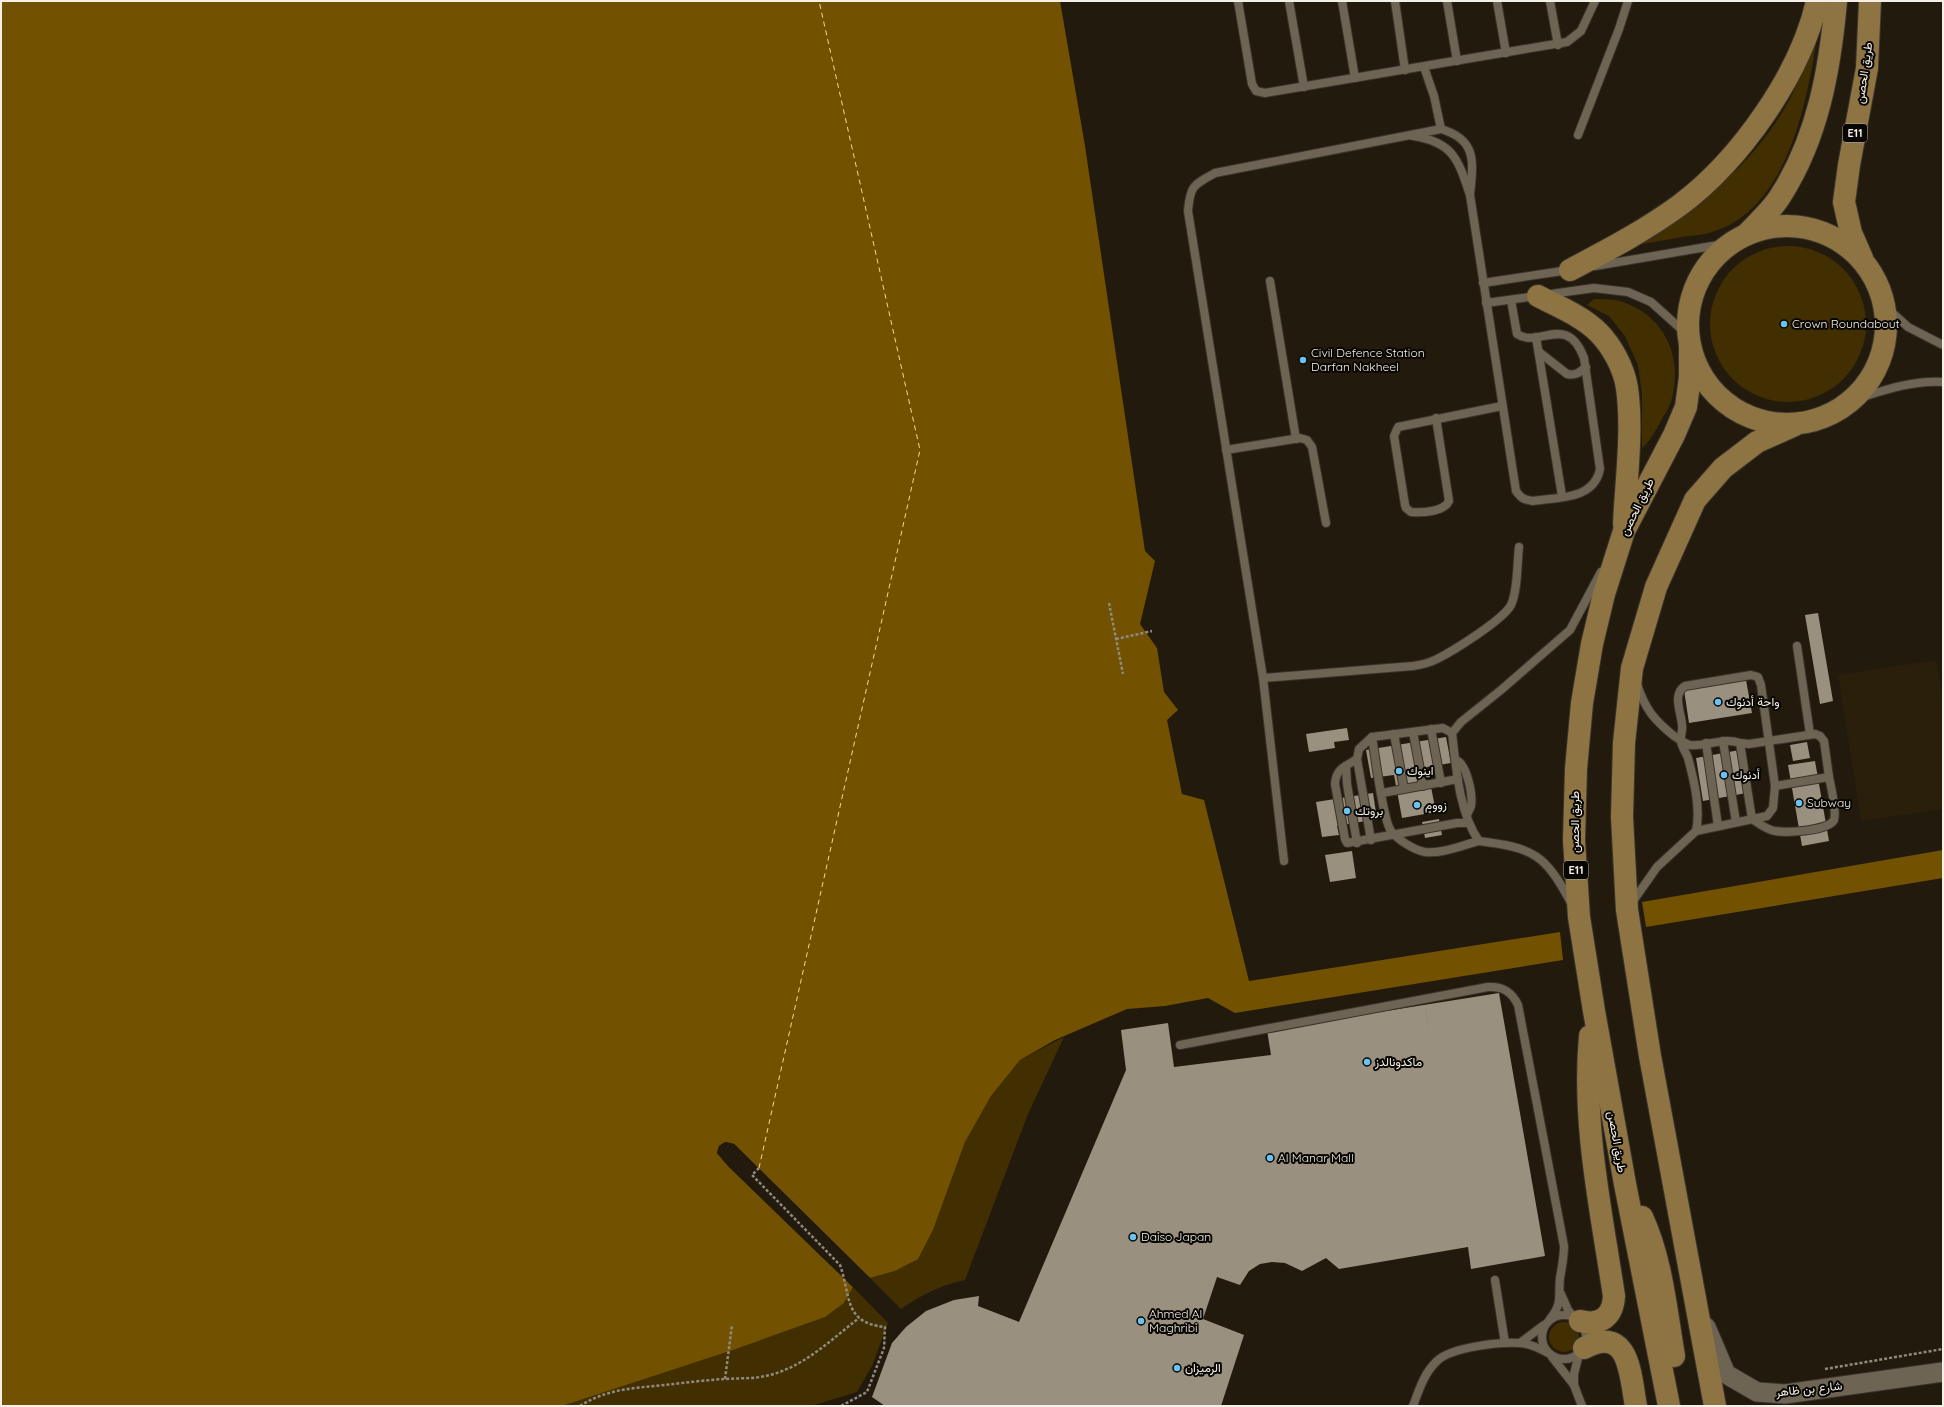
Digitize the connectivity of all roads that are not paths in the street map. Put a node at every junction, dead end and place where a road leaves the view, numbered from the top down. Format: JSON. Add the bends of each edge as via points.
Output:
{"nodes":[{"id":1,"x":1238,"y":1,"type":"edge"},
{"id":2,"x":1289,"y":1,"type":"edge"},
{"id":3,"x":1342,"y":1,"type":"edge"},
{"id":4,"x":1394,"y":1,"type":"edge"},
{"id":5,"x":1447,"y":1,"type":"edge"},
{"id":6,"x":1497,"y":1,"type":"edge"},
{"id":7,"x":1550,"y":1,"type":"edge"},
{"id":8,"x":1595,"y":1,"type":"edge"},
{"id":9,"x":1628,"y":1,"type":"edge"},
{"id":10,"x":1817,"y":1,"type":"edge"},
{"id":11,"x":1836,"y":1,"type":"edge"},
{"id":12,"x":1870,"y":1,"type":"edge"},
{"id":13,"x":1558,"y":44,"type":"junction"},
{"id":14,"x":1506,"y":53,"type":"junction"},
{"id":15,"x":1457,"y":61,"type":"junction"},
{"id":16,"x":1424,"y":67,"type":"junction"},
{"id":17,"x":1405,"y":70,"type":"junction"},
{"id":18,"x":1355,"y":78,"type":"junction"},
{"id":19,"x":1304,"y":87,"type":"junction"},
{"id":20,"x":1441,"y":129,"type":"junction"},
{"id":21,"x":1578,"y":135,"type":"dead end"},
{"id":22,"x":1410,"y":136,"type":"junction"},
{"id":23,"x":1470,"y":195,"type":"junction"},
{"id":24,"x":1738,"y":239,"type":"junction"},
{"id":25,"x":1863,"y":261,"type":"junction"},
{"id":26,"x":1570,"y":270,"type":"junction"},
{"id":27,"x":1270,"y":281,"type":"dead end"},
{"id":28,"x":1483,"y":283,"type":"junction"},
{"id":29,"x":1538,"y":296,"type":"junction"},
{"id":30,"x":1511,"y":300,"type":"junction"},
{"id":31,"x":1486,"y":303,"type":"junction"},
{"id":32,"x":1887,"y":308,"type":"junction"},
{"id":33,"x":1536,"y":337,"type":"junction"},
{"id":34,"x":1690,"y":341,"type":"junction"},
{"id":35,"x":1943,"y":345,"type":"edge"},
{"id":36,"x":1539,"y":352,"type":"junction"},
{"id":37,"x":1586,"y":367,"type":"junction"},
{"id":38,"x":1943,"y":382,"type":"edge"},
{"id":39,"x":1853,"y":400,"type":"junction"},
{"id":40,"x":1502,"y":406,"type":"junction"},
{"id":41,"x":1436,"y":418,"type":"junction"},
{"id":42,"x":1795,"y":425,"type":"junction"},
{"id":43,"x":1296,"y":439,"type":"junction"},
{"id":44,"x":1226,"y":450,"type":"junction"},
{"id":45,"x":1562,"y":496,"type":"junction"},
{"id":46,"x":1326,"y":523,"type":"dead end"},
{"id":47,"x":1624,"y":531,"type":"junction"},
{"id":48,"x":1519,"y":547,"type":"dead end"},
{"id":49,"x":1797,"y":646,"type":"dead end"},
{"id":50,"x":1632,"y":668,"type":"junction"},
{"id":51,"x":1263,"y":678,"type":"junction"},
{"id":52,"x":1431,"y":729,"type":"junction"},
{"id":53,"x":1413,"y":732,"type":"junction"},
{"id":54,"x":1452,"y":733,"type":"junction"},
{"id":55,"x":1394,"y":734,"type":"junction"},
{"id":56,"x":1810,"y":734,"type":"junction"},
{"id":57,"x":1372,"y":737,"type":"junction"},
{"id":58,"x":1768,"y":740,"type":"junction"},
{"id":59,"x":1681,"y":741,"type":"junction"},
{"id":60,"x":1723,"y":741,"type":"junction"},
{"id":61,"x":1706,"y":743,"type":"junction"},
{"id":62,"x":1740,"y":743,"type":"junction"},
{"id":63,"x":1357,"y":759,"type":"junction"},
{"id":64,"x":1456,"y":760,"type":"junction"},
{"id":65,"x":1346,"y":766,"type":"junction"},
{"id":66,"x":1829,"y":776,"type":"junction"},
{"id":67,"x":1458,"y":779,"type":"junction"},
{"id":68,"x":1441,"y":782,"type":"junction"},
{"id":69,"x":1423,"y":786,"type":"junction"},
{"id":70,"x":1775,"y":786,"type":"junction"},
{"id":71,"x":1404,"y":789,"type":"junction"},
{"id":72,"x":1382,"y":794,"type":"junction"},
{"id":73,"x":1468,"y":819,"type":"junction"},
{"id":74,"x":1752,"y":819,"type":"junction"},
{"id":75,"x":1736,"y":822,"type":"junction"},
{"id":76,"x":1718,"y":826,"type":"junction"},
{"id":77,"x":1696,"y":831,"type":"junction"},
{"id":78,"x":1396,"y":835,"type":"junction"},
{"id":79,"x":1371,"y":840,"type":"junction"},
{"id":80,"x":1479,"y":841,"type":"junction"},
{"id":81,"x":1357,"y":843,"type":"junction"},
{"id":82,"x":1284,"y":861,"type":"dead end"},
{"id":83,"x":1627,"y":910,"type":"junction"},
{"id":84,"x":1578,"y":917,"type":"junction"},
{"id":85,"x":1594,"y":1011,"type":"junction"},
{"id":86,"x":1180,"y":1044,"type":"dead end"},
{"id":87,"x":1625,"y":1184,"type":"junction"},
{"id":88,"x":1495,"y":1280,"type":"dead end"},
{"id":89,"x":1560,"y":1291,"type":"junction"},
{"id":90,"x":1698,"y":1308,"type":"junction"},
{"id":91,"x":1577,"y":1319,"type":"junction"},
{"id":92,"x":1548,"y":1321,"type":"junction"},
{"id":93,"x":1505,"y":1343,"type":"junction"},
{"id":94,"x":1520,"y":1343,"type":"junction"},
{"id":95,"x":1581,"y":1351,"type":"junction"},
{"id":96,"x":1549,"y":1354,"type":"junction"},
{"id":97,"x":1943,"y":1372,"type":"edge"},
{"id":98,"x":1574,"y":1385,"type":"junction"},
{"id":99,"x":1413,"y":1406,"type":"edge"},
{"id":100,"x":1582,"y":1406,"type":"edge"},
{"id":101,"x":1636,"y":1406,"type":"edge"},
{"id":102,"x":1669,"y":1406,"type":"edge"},
{"id":103,"x":1683,"y":1406,"type":"edge"},
{"id":104,"x":1715,"y":1406,"type":"edge"}],
"edges":[{"from":1,"to":19,"type":"lane","via":[[1253,88],[1265,93]]},
{"from":2,"to":19,"type":"lane"},
{"from":3,"to":18,"type":"lane"},
{"from":4,"to":17,"type":"lane"},
{"from":5,"to":15,"type":"lane"},
{"from":6,"to":14,"type":"lane"},
{"from":7,"to":13,"type":"lane"},
{"from":8,"to":13,"type":"lane","via":[[1581,31],[1567,42]]},
{"from":9,"to":21,"type":"lane"},
{"from":10,"to":26,"type":"main road","via":[[1793,66],[1763,118],[1725,164],[1681,205]]},
{"from":11,"to":24,"type":"main road","via":[[1831,48],[1819,105],[1804,154],[1780,197]]},
{"from":12,"to":25,"type":"main road","name":"طريق الحصن","number":"E11","via":[[1867,68],[1844,202],[1851,232]]},
{"from":13,"to":14,"type":"lane"},
{"from":14,"to":15,"type":"lane"},
{"from":15,"to":16,"type":"lane"},
{"from":16,"to":17,"type":"lane"},
{"from":16,"to":20,"type":"lane"},
{"from":17,"to":18,"type":"lane"},
{"from":18,"to":19,"type":"lane"},
{"from":20,"to":22,"type":"lane"},
{"from":20,"to":23,"type":"lane","via":[[1454,133],[1464,141],[1471,153],[1473,166]]},
{"from":22,"to":23,"type":"lane","via":[[1438,143],[1450,151],[1459,163]]},
{"from":22,"to":44,"type":"lane","via":[[1215,173],[1194,186],[1189,198],[1188,211]]},
{"from":23,"to":28,"type":"lane"},
{"from":24,"to":25,"type":"main road","via":[[1778,226],[1810,228],[1839,240]]},
{"from":24,"to":26,"type":"lane"},
{"from":24,"to":34,"type":"main road","name":"طريق الحصن","via":[[1711,262],[1698,282],[1690,306]]},
{"from":25,"to":32,"type":"main road","via":[[1878,285]]},
{"from":26,"to":28,"type":"lane"},
{"from":27,"to":43,"type":"lane"},
{"from":28,"to":31,"type":"lane"},
{"from":29,"to":30,"type":"lane"},
{"from":29,"to":34,"type":"lane","via":[[1594,288],[1628,292],[1651,302]]},
{"from":29,"to":47,"type":"main road","via":[[1573,314],[1598,331],[1616,355],[1627,386],[1628,402]]},
{"from":30,"to":31,"type":"lane"},
{"from":30,"to":33,"type":"lane","via":[[1517,334],[1522,337]]},
{"from":31,"to":40,"type":"lane"},
{"from":32,"to":35,"type":"lane","via":[[1908,327]]},
{"from":32,"to":39,"type":"main road","via":[[1885,344],[1874,375]]},
{"from":33,"to":36,"type":"lane"},
{"from":33,"to":37,"type":"lane","via":[[1560,334],[1568,337],[1581,349]]},
{"from":34,"to":42,"type":"main road","via":[[1695,361],[1711,388],[1734,409],[1764,422]]},
{"from":34,"to":47,"type":"main road","name":"طريق الحصن","number":"E11","via":[[1690,378],[1686,407],[1674,436]]},
{"from":36,"to":37,"type":"lane","via":[[1572,375]]},
{"from":36,"to":45,"type":"lane"},
{"from":37,"to":45,"type":"lane","via":[[1600,469],[1595,483],[1590,488]]},
{"from":38,"to":39,"type":"lane","via":[[1915,383]]},
{"from":39,"to":42,"type":"main road","via":[[1826,417]]},
{"from":40,"to":41,"type":"lane"},
{"from":40,"to":45,"type":"lane","via":[[1515,484],[1520,497],[1532,501]]},
{"from":41,"to":41,"type":"lane","via":[[1401,425],[1394,432],[1405,504],[1411,512],[1441,509],[1449,501]]},
{"from":42,"to":50,"type":"main road","via":[[1757,442],[1723,468],[1695,500],[1656,587]]},
{"from":43,"to":44,"type":"lane"},
{"from":43,"to":46,"type":"lane","via":[[1304,438],[1310,443]]},
{"from":44,"to":51,"type":"lane"},
{"from":47,"to":54,"type":"lane","via":[[1570,630],[1461,722]]},
{"from":47,"to":84,"type":"main road","name":"طريق الحصن","number":"E11","via":[[1604,594],[1582,703],[1576,769],[1574,840]]},
{"from":48,"to":51,"type":"lane","via":[[1514,593],[1511,604],[1504,614],[1436,660],[1413,666]]},
{"from":49,"to":56,"type":"lane"},
{"from":50,"to":59,"type":"lane","via":[[1641,697],[1656,722]]},
{"from":50,"to":83,"type":"main road","via":[[1624,743],[1622,817]]},
{"from":51,"to":82,"type":"lane"},
{"from":52,"to":53,"type":"lane"},
{"from":52,"to":54,"type":"lane","via":[[1443,728]]},
{"from":52,"to":68,"type":"lane"},
{"from":53,"to":55,"type":"lane"},
{"from":53,"to":69,"type":"lane"},
{"from":54,"to":64,"type":"lane"},
{"from":55,"to":57,"type":"lane"},
{"from":55,"to":71,"type":"lane"},
{"from":56,"to":58,"type":"lane"},
{"from":56,"to":66,"type":"lane","via":[[1820,736],[1824,740]]},
{"from":57,"to":63,"type":"lane","via":[[1360,749]]},
{"from":57,"to":72,"type":"lane"},
{"from":58,"to":59,"type":"lane","via":[[1761,685],[1758,677],[1750,675],[1679,689],[1677,696],[1682,727]]},
{"from":58,"to":62,"type":"lane"},
{"from":58,"to":70,"type":"lane"},
{"from":59,"to":61,"type":"lane","via":[[1690,745]]},
{"from":59,"to":77,"type":"lane","via":[[1689,763],[1697,804]]},
{"from":60,"to":61,"type":"lane"},
{"from":60,"to":62,"type":"lane"},
{"from":60,"to":75,"type":"lane"},
{"from":61,"to":76,"type":"lane"},
{"from":62,"to":74,"type":"lane"},
{"from":63,"to":65,"type":"lane"},
{"from":63,"to":79,"type":"lane"},
{"from":64,"to":67,"type":"lane"},
{"from":64,"to":73,"type":"lane","via":[[1465,769],[1471,799]]},
{"from":65,"to":81,"type":"lane"},
{"from":65,"to":81,"type":"lane","via":[[1338,771],[1335,784],[1345,839],[1347,843]]},
{"from":66,"to":70,"type":"lane"},
{"from":66,"to":74,"type":"lane","via":[[1835,814],[1828,826],[1790,833],[1771,830]]},
{"from":67,"to":68,"type":"lane"},
{"from":67,"to":73,"type":"lane"},
{"from":68,"to":69,"type":"lane"},
{"from":69,"to":71,"type":"lane"},
{"from":70,"to":74,"type":"lane","via":[[1773,808],[1767,816]]},
{"from":71,"to":72,"type":"lane"},
{"from":72,"to":78,"type":"lane","via":[[1388,822]]},
{"from":73,"to":78,"type":"lane"},
{"from":73,"to":80,"type":"lane"},
{"from":74,"to":75,"type":"lane"},
{"from":75,"to":76,"type":"lane"},
{"from":76,"to":77,"type":"lane"},
{"from":77,"to":83,"type":"lane","via":[[1657,866]]},
{"from":78,"to":79,"type":"lane"},
{"from":78,"to":80,"type":"lane","via":[[1424,852],[1435,852]]},
{"from":79,"to":81,"type":"lane"},
{"from":80,"to":84,"type":"lane","via":[[1512,845],[1538,856],[1558,879]]},
{"from":83,"to":90,"type":"main road","via":[[1650,1056]]},
{"from":84,"to":85,"type":"main road","name":"طريق الحصن","number":"E11"},
{"from":85,"to":87,"type":"main road","name":"طريق الحصن","number":"E11"},
{"from":85,"to":91,"type":"main road","via":[[1588,1053],[1588,1105],[1614,1305],[1608,1316],[1599,1322],[1589,1323]]},
{"from":86,"to":89,"type":"lane","via":[[1488,987],[1496,986],[1509,992],[1518,1005],[1563,1236],[1564,1257]]},
{"from":87,"to":102,"type":"main road","name":"طريق الحصن","number":"E11"},
{"from":87,"to":103,"type":"main road","via":[[1645,1224],[1656,1259]]},
{"from":88,"to":93,"type":"lane"},
{"from":89,"to":91,"type":"lane","via":[[1563,1301]]},
{"from":89,"to":92,"type":"lane","via":[[1558,1306]]},
{"from":90,"to":97,"type":"street","name":"شارع بن ظاهر","via":[[1726,1374],[1757,1392],[1785,1394]]},
{"from":90,"to":104,"type":"main road"},
{"from":91,"to":92,"type":"lane","via":[[1562,1315]]},
{"from":91,"to":95,"type":"lane","via":[[1586,1333]]},
{"from":92,"to":94,"type":"lane"},
{"from":92,"to":96,"type":"lane","via":[[1542,1344]]},
{"from":93,"to":94,"type":"lane"},
{"from":93,"to":99,"type":"lane","via":[[1458,1349],[1438,1360],[1424,1377]]},
{"from":94,"to":96,"type":"lane","via":[[1531,1345]]},
{"from":95,"to":96,"type":"lane","via":[[1566,1359],[1558,1359]]},
{"from":95,"to":98,"type":"lane","via":[[1574,1374]]},
{"from":95,"to":101,"type":"main road","via":[[1601,1341],[1617,1345],[1624,1352],[1628,1362]]},
{"from":96,"to":98,"type":"lane"},
{"from":98,"to":100,"type":"lane"}]}
